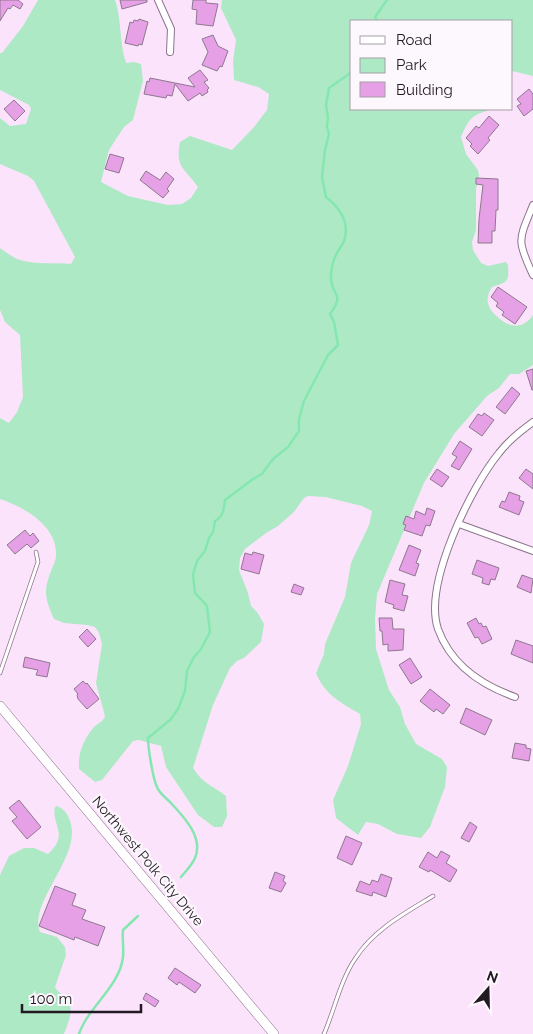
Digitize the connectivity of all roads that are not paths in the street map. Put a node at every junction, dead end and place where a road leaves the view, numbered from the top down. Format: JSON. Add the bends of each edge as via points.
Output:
{"nodes":[{"id":1,"x":158,"y":0,"type":"edge"},
{"id":2,"x":170,"y":52,"type":"dead end"},
{"id":3,"x":533,"y":205,"type":"edge"},
{"id":4,"x":533,"y":275,"type":"edge"},
{"id":5,"x":533,"y":422,"type":"edge"},
{"id":6,"x":459,"y":524,"type":"junction"},
{"id":7,"x":533,"y":550,"type":"edge"},
{"id":8,"x":36,"y":552,"type":"dead end"},
{"id":9,"x":0,"y":673,"type":"edge"},
{"id":10,"x":515,"y":697,"type":"dead end"},
{"id":11,"x":0,"y":706,"type":"edge"},
{"id":12,"x":433,"y":896,"type":"dead end"},
{"id":13,"x":274,"y":1034,"type":"edge"},
{"id":14,"x":324,"y":1034,"type":"edge"}],
"edges":[{"from":1,"to":2,"type":"street","via":[[170,29]]},
{"from":3,"to":4,"type":"street","via":[[520,240]]},
{"from":5,"to":6,"type":"street","via":[[499,452],[482,476]]},
{"from":6,"to":7,"type":"street"},
{"from":6,"to":10,"type":"street","via":[[439,579],[435,609],[438,627],[453,657],[465,670],[481,682]]},
{"from":8,"to":9,"type":"lane","via":[[38,562]]},
{"from":11,"to":13,"type":"street","name":"Northwest Polk City Drive"},
{"from":12,"to":14,"type":"lane","via":[[369,940],[348,971]]}]}
